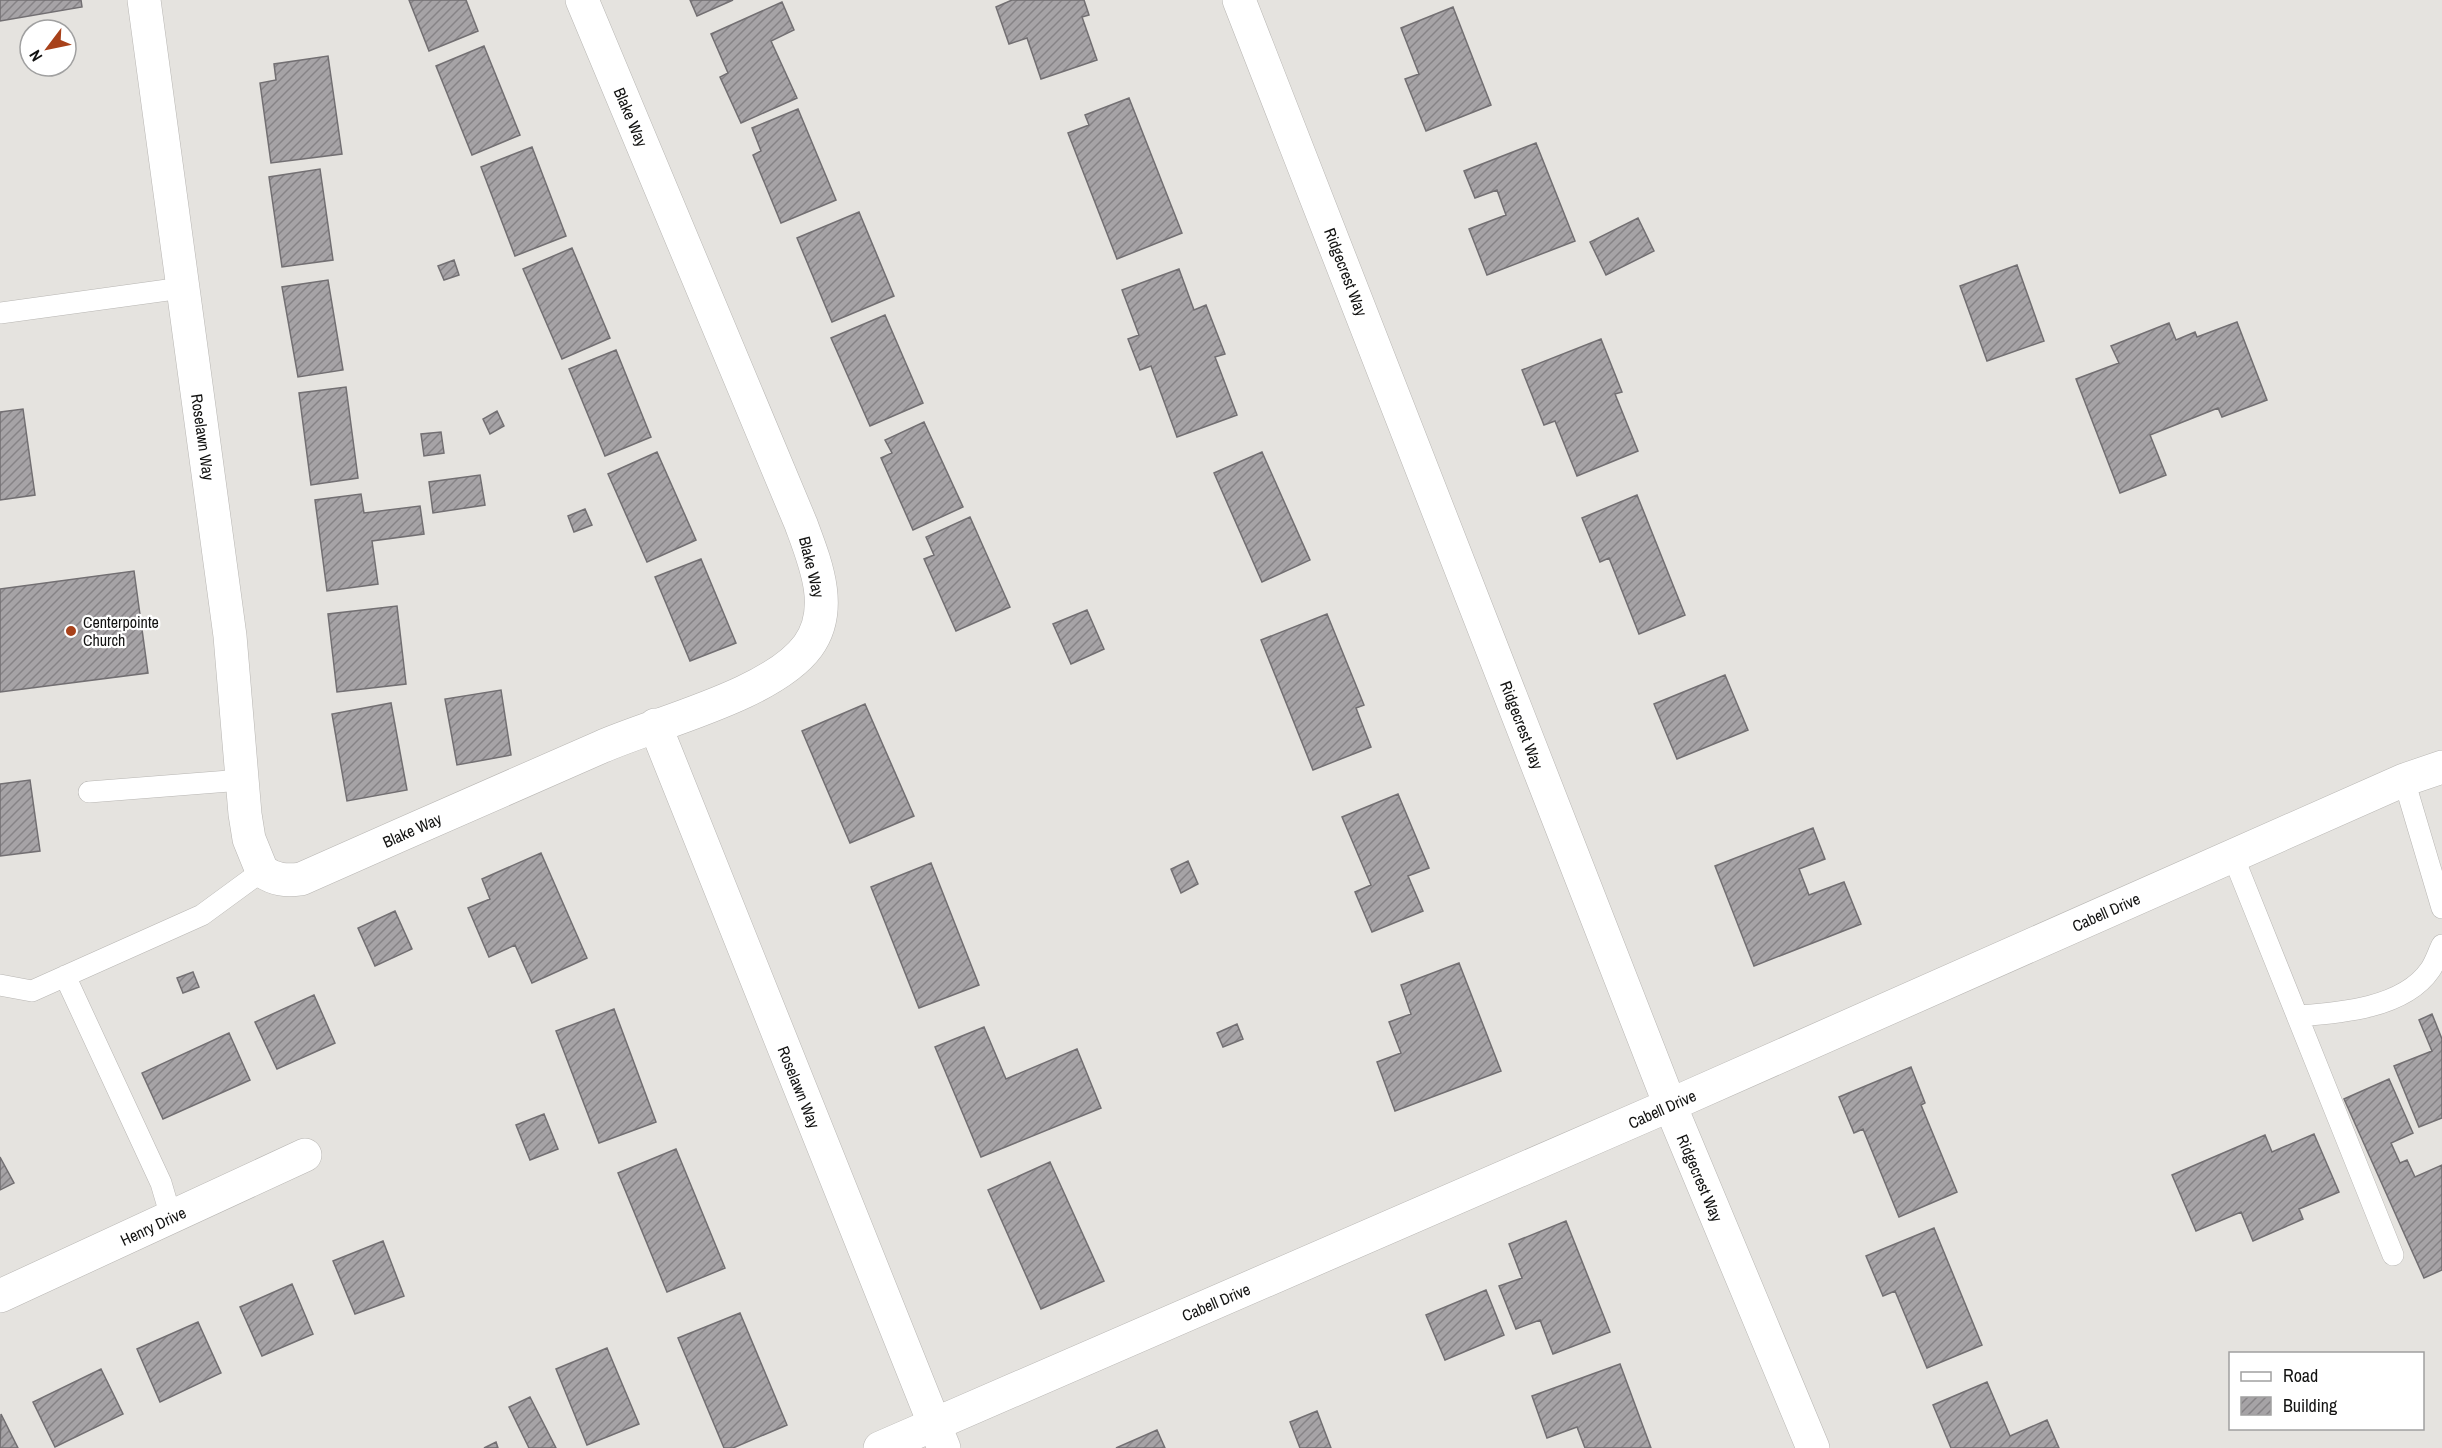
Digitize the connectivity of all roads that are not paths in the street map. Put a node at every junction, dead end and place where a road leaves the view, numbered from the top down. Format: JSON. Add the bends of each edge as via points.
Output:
{"nodes":[{"id":1,"x":144,"y":0,"type":"edge"},
{"id":2,"x":582,"y":0,"type":"edge"},
{"id":3,"x":1239,"y":0,"type":"edge"},
{"id":4,"x":182,"y":288,"type":"junction"},
{"id":5,"x":0,"y":313,"type":"edge"},
{"id":6,"x":655,"y":725,"type":"junction"},
{"id":7,"x":2442,"y":767,"type":"edge"},
{"id":8,"x":242,"y":780,"type":"junction"},
{"id":9,"x":2404,"y":780,"type":"junction"},
{"id":10,"x":89,"y":792,"type":"dead end"},
{"id":11,"x":2233,"y":856,"type":"junction"},
{"id":12,"x":262,"y":872,"type":"junction"},
{"id":13,"x":2442,"y":908,"type":"edge"},
{"id":14,"x":2442,"y":945,"type":"edge"},
{"id":15,"x":65,"y":976,"type":"junction"},
{"id":16,"x":0,"y":985,"type":"edge"},
{"id":17,"x":2298,"y":1016,"type":"junction"},
{"id":18,"x":1670,"y":1105,"type":"junction"},
{"id":19,"x":305,"y":1155,"type":"dead end"},
{"id":20,"x":171,"y":1217,"type":"junction"},
{"id":21,"x":2393,"y":1255,"type":"dead end"},
{"id":22,"x":0,"y":1296,"type":"edge"},
{"id":23,"x":939,"y":1436,"type":"edge"},
{"id":24,"x":880,"y":1448,"type":"edge"},
{"id":25,"x":1813,"y":1448,"type":"edge"}],
"edges":[{"from":1,"to":4,"type":"street","name":"Roselawn Way"},
{"from":2,"to":6,"type":"street","name":"Blake Way","via":[[784,482],[815,562],[823,599],[808,645],[784,668],[739,692]]},
{"from":3,"to":18,"type":"street","name":"Ridgecrest Way"},
{"from":4,"to":5,"type":"lane"},
{"from":4,"to":8,"type":"street","name":"Roselawn Way","via":[[230,636]]},
{"from":6,"to":12,"type":"street","name":"Blake Way","via":[[301,879],[278,879]]},
{"from":6,"to":23,"type":"street","name":"Roselawn Way"},
{"from":7,"to":9,"type":"street","name":"Cabell Drive"},
{"from":8,"to":10,"type":"lane"},
{"from":8,"to":12,"type":"street","name":"Roselawn Way","via":[[249,839]]},
{"from":9,"to":11,"type":"street","name":"Cabell Drive"},
{"from":9,"to":13,"type":"lane"},
{"from":11,"to":17,"type":"lane"},
{"from":11,"to":18,"type":"street","name":"Cabell Drive"},
{"from":12,"to":15,"type":"lane","via":[[202,915]]},
{"from":14,"to":17,"type":"lane","via":[[2430,971],[2404,993],[2349,1013]]},
{"from":15,"to":16,"type":"lane","via":[[32,991]]},
{"from":15,"to":20,"type":"lane","via":[[161,1183]]},
{"from":17,"to":21,"type":"lane"},
{"from":18,"to":23,"type":"street","name":"Cabell Drive"},
{"from":18,"to":25,"type":"street","name":"Ridgecrest Way"},
{"from":19,"to":20,"type":"street","name":"Henry Drive"},
{"from":20,"to":22,"type":"street","name":"Henry Drive"},
{"from":23,"to":24,"type":"street","name":"Cabell Drive"}]}
